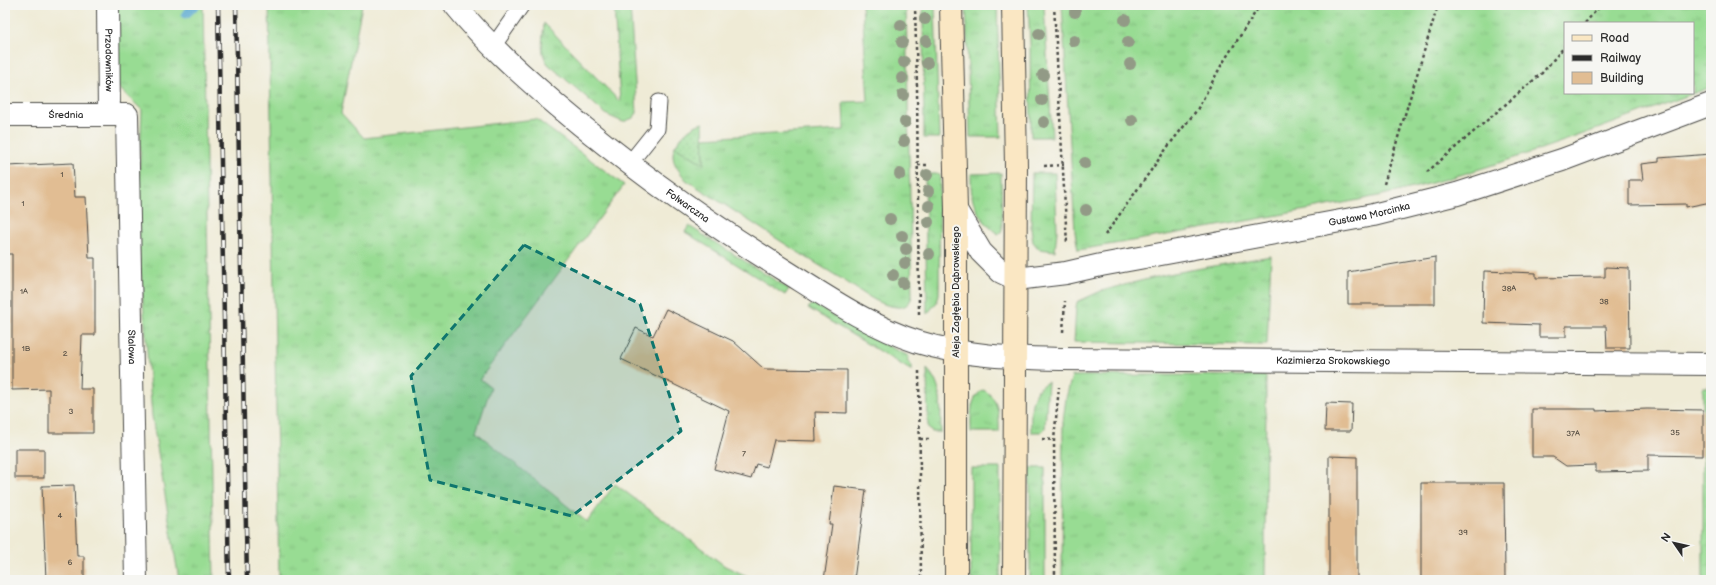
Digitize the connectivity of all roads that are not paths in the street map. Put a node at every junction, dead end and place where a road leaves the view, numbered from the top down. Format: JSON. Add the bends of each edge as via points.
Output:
{"nodes":[{"id":1,"x":108,"y":5,"type":"edge"},
{"id":2,"x":455,"y":5,"type":"edge"},
{"id":3,"x":522,"y":5,"type":"edge"},
{"id":4,"x":951,"y":5,"type":"edge"},
{"id":5,"x":1012,"y":5,"type":"edge"},
{"id":6,"x":492,"y":48,"type":"junction"},
{"id":7,"x":659,"y":102,"type":"dead end"},
{"id":8,"x":1711,"y":104,"type":"edge"},
{"id":9,"x":118,"y":115,"type":"junction"},
{"id":10,"x":5,"y":116,"type":"edge"},
{"id":11,"x":629,"y":164,"type":"junction"},
{"id":12,"x":956,"y":210,"type":"junction"},
{"id":13,"x":1016,"y":279,"type":"junction"},
{"id":14,"x":956,"y":351,"type":"junction"},
{"id":15,"x":1015,"y":358,"type":"junction"},
{"id":16,"x":1711,"y":364,"type":"edge"},
{"id":17,"x":136,"y":580,"type":"edge"},
{"id":18,"x":956,"y":580,"type":"edge"},
{"id":19,"x":1014,"y":580,"type":"edge"}],
"edges":[{"from":1,"to":9,"type":"street","name":"Przodowników"},
{"from":2,"to":6,"type":"street","name":"Folwarczna"},
{"from":3,"to":6,"type":"lane"},
{"from":4,"to":12,"type":"street","name":"Aleja Zagłębia Dąbrowskiego"},
{"from":5,"to":13,"type":"street"},
{"from":6,"to":11,"type":"street","name":"Folwarczna"},
{"from":7,"to":11,"type":"lane","via":[[657,129]]},
{"from":8,"to":13,"type":"street","name":"Gustawa Morcinka","via":[[1506,180],[1457,194],[1373,214],[1080,270]]},
{"from":9,"to":10,"type":"street","name":"Średnia"},
{"from":9,"to":17,"type":"street","name":"Stalowa"},
{"from":11,"to":14,"type":"street","name":"Folwarczna","via":[[721,231],[842,306],[901,336]]},
{"from":12,"to":13,"type":"street","via":[[981,252],[1001,272]]},
{"from":12,"to":14,"type":"street","name":"Aleja Zagłębia Dąbrowskiego"},
{"from":13,"to":15,"type":"street"},
{"from":14,"to":15,"type":"street","name":"Kazimierza Srokowskiego"},
{"from":14,"to":18,"type":"street","name":"Aleja Zagłębia Dąbrowskiego"},
{"from":15,"to":16,"type":"street","name":"Kazimierza Srokowskiego"},
{"from":15,"to":19,"type":"street"}]}
